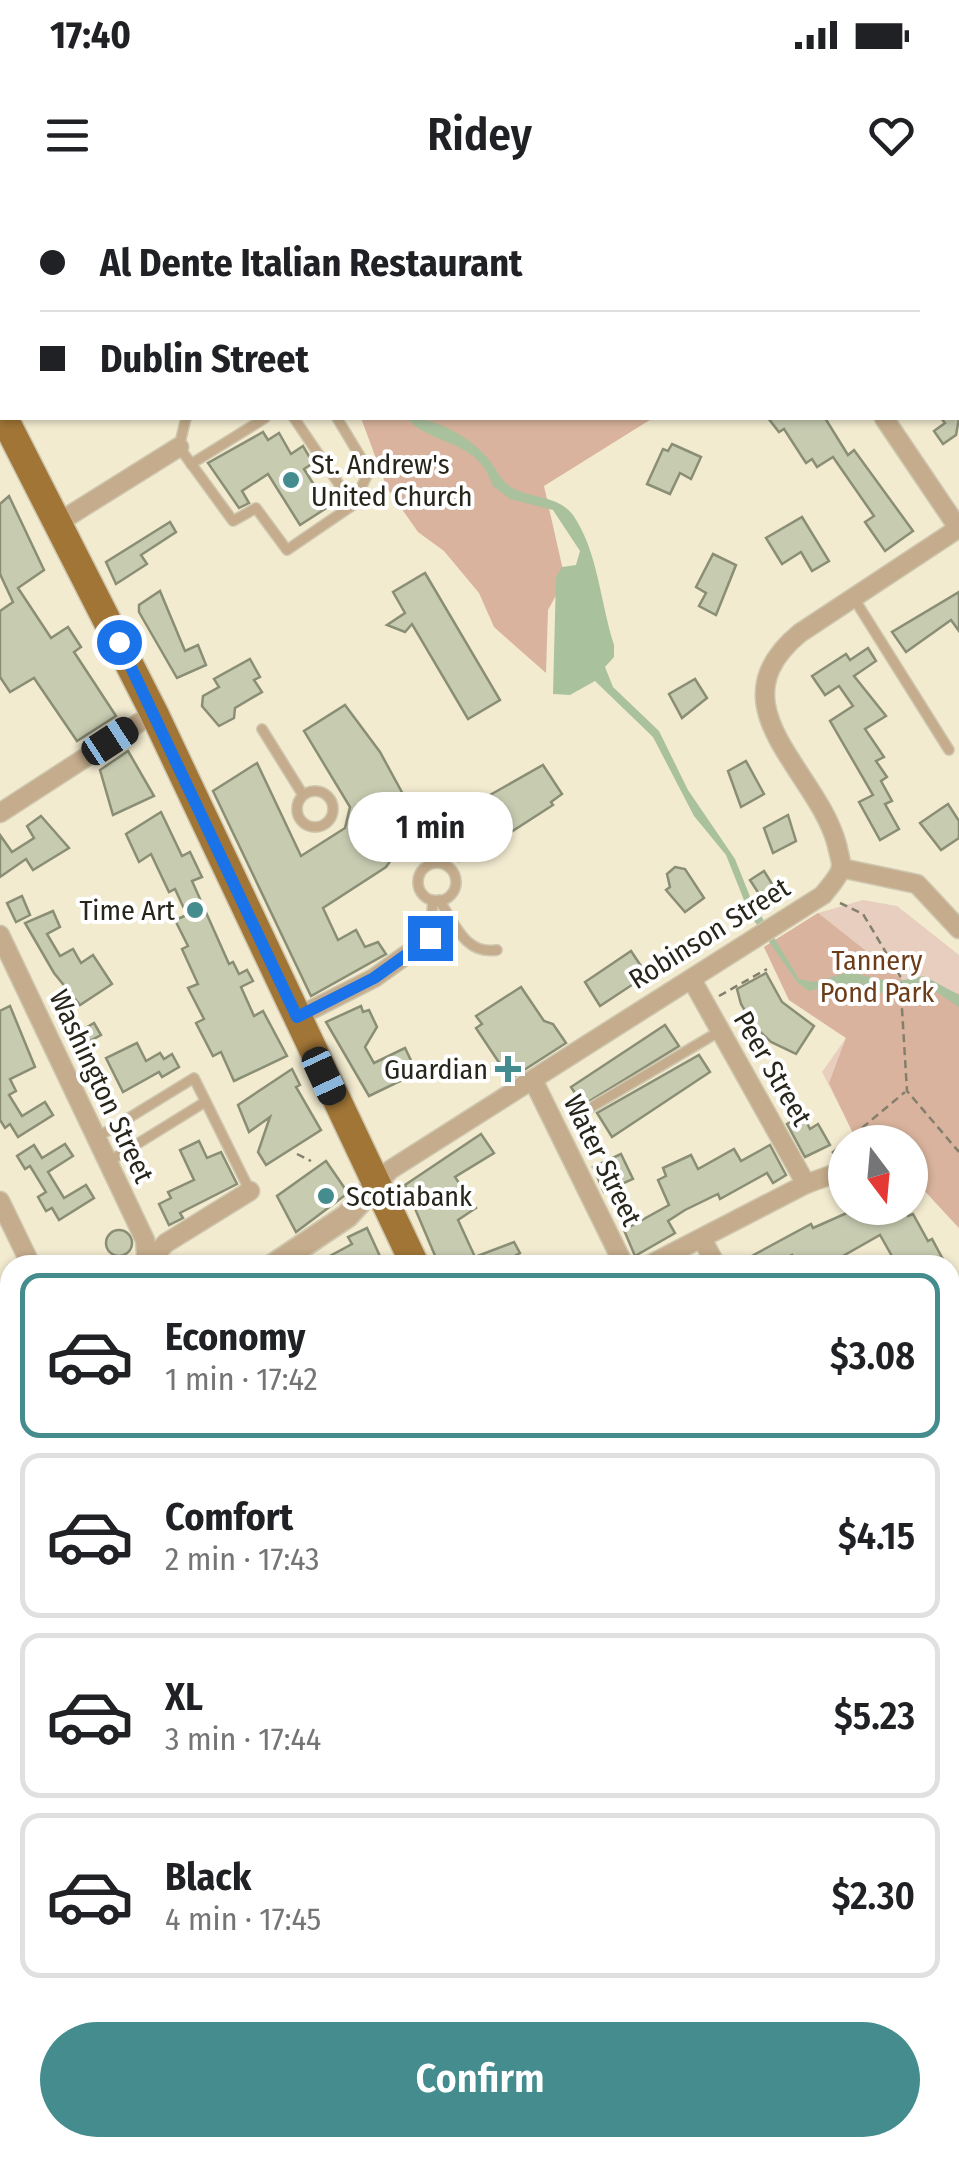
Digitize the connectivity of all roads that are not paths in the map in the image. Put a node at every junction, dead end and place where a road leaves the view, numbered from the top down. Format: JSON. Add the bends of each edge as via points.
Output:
{"nodes":[{"id":1,"x":6,"y":420,"type":"edge"},
{"id":2,"x":186,"y":420,"type":"edge"},
{"id":3,"x":262,"y":420,"type":"edge"},
{"id":4,"x":295,"y":420,"type":"edge"},
{"id":5,"x":338,"y":420,"type":"edge"},
{"id":6,"x":885,"y":420,"type":"edge"},
{"id":7,"x":179,"y":447,"type":"junction"},
{"id":8,"x":192,"y":464,"type":"junction"},
{"id":9,"x":354,"y":505,"type":"junction"},
{"id":10,"x":59,"y":522,"type":"junction"},
{"id":11,"x":959,"y":529,"type":"edge"},
{"id":12,"x":854,"y":597,"type":"junction"},
{"id":13,"x":154,"y":713,"type":"junction"},
{"id":14,"x":262,"y":729,"type":"dead end"},
{"id":15,"x":949,"y":750,"type":"dead end"},
{"id":16,"x":303,"y":795,"type":"junction"},
{"id":17,"x":0,"y":813,"type":"edge"},
{"id":18,"x":840,"y":868,"type":"junction"},
{"id":19,"x":436,"y":900,"type":"junction"},
{"id":20,"x":959,"y":929,"type":"edge"},
{"id":21,"x":0,"y":935,"type":"edge"},
{"id":22,"x":430,"y":938,"type":"joint"},
{"id":23,"x":497,"y":950,"type":"dead end"},
{"id":24,"x":692,"y":980,"type":"junction"},
{"id":25,"x":297,"y":1017,"type":"junction"},
{"id":26,"x":720,"y":1030,"type":"junction"},
{"id":27,"x":533,"y":1080,"type":"junction"},
{"id":28,"x":205,"y":1102,"type":"junction"},
{"id":29,"x":590,"y":1108,"type":"dead end"},
{"id":30,"x":96,"y":1138,"type":"junction"},
{"id":31,"x":108,"y":1162,"type":"junction"},
{"id":32,"x":828,"y":1176,"type":"edge"},
{"id":33,"x":376,"y":1184,"type":"junction"},
{"id":34,"x":806,"y":1184,"type":"junction"},
{"id":35,"x":250,"y":1191,"type":"joint"},
{"id":36,"x":0,"y":1202,"type":"edge"},
{"id":37,"x":702,"y":1239,"type":"junction"},
{"id":38,"x":26,"y":1255,"type":"edge"},
{"id":39,"x":146,"y":1255,"type":"edge"},
{"id":40,"x":155,"y":1255,"type":"edge"},
{"id":41,"x":289,"y":1255,"type":"edge"},
{"id":42,"x":409,"y":1255,"type":"edge"},
{"id":43,"x":619,"y":1255,"type":"edge"},
{"id":44,"x":670,"y":1255,"type":"edge"},
{"id":45,"x":711,"y":1255,"type":"edge"}],
"edges":[{"from":1,"to":10,"type":"main road"},
{"from":2,"to":7,"type":"lane"},
{"from":3,"to":8,"type":"lane"},
{"from":4,"to":9,"type":"lane"},
{"from":5,"to":9,"type":"lane","via":[[369,470]]},
{"from":6,"to":11,"type":"street"},
{"from":7,"to":8,"type":"lane"},
{"from":7,"to":10,"type":"street"},
{"from":8,"to":9,"type":"lane","via":[[233,521],[256,508],[287,550]]},
{"from":10,"to":13,"type":"main road"},
{"from":11,"to":12,"type":"street"},
{"from":12,"to":15,"type":"lane"},
{"from":12,"to":18,"type":"street","via":[[778,651],[764,688],[772,730],[831,823]]},
{"from":13,"to":17,"type":"street"},
{"from":13,"to":25,"type":"main road"},
{"from":14,"to":16,"type":"lane"},
{"from":16,"to":16,"type":"lane","via":[[301,820],[316,827],[326,822],[332,806],[326,795]]},
{"from":18,"to":20,"type":"street","via":[[917,884]]},
{"from":18,"to":24,"type":"street","name":"Robinson Street","via":[[823,894]]},
{"from":19,"to":19,"type":"lane","via":[[456,883],[452,871],[436,863],[418,878],[423,894]]},
{"from":19,"to":22,"type":"lane"},
{"from":19,"to":23,"type":"lane","via":[[468,945]]},
{"from":21,"to":30,"type":"street","name":"Washington Street"},
{"from":22,"to":25,"type":"street","via":[[374,978]]},
{"from":24,"to":26,"type":"street","name":"Peer Street"},
{"from":24,"to":27,"type":"street","name":"Robinson Street"},
{"from":25,"to":33,"type":"main road"},
{"from":26,"to":29,"type":"lane"},
{"from":26,"to":34,"type":"street","name":"Peer Street"},
{"from":27,"to":33,"type":"street","name":"Robinson Street"},
{"from":27,"to":43,"type":"street","name":"Water Street"},
{"from":28,"to":30,"type":"lane","via":[[194,1078]]},
{"from":28,"to":31,"type":"lane"},
{"from":28,"to":35,"type":"lane"},
{"from":30,"to":31,"type":"street","name":"Washington Street"},
{"from":31,"to":39,"type":"street","name":"Washington Street"},
{"from":32,"to":34,"type":"street"},
{"from":33,"to":41,"type":"street","name":"Robinson Street","via":[[347,1216]]},
{"from":33,"to":42,"type":"main road"},
{"from":34,"to":37,"type":"street"},
{"from":35,"to":40,"type":"street"},
{"from":36,"to":38,"type":"street"},
{"from":37,"to":44,"type":"street"},
{"from":37,"to":45,"type":"street"}]}
